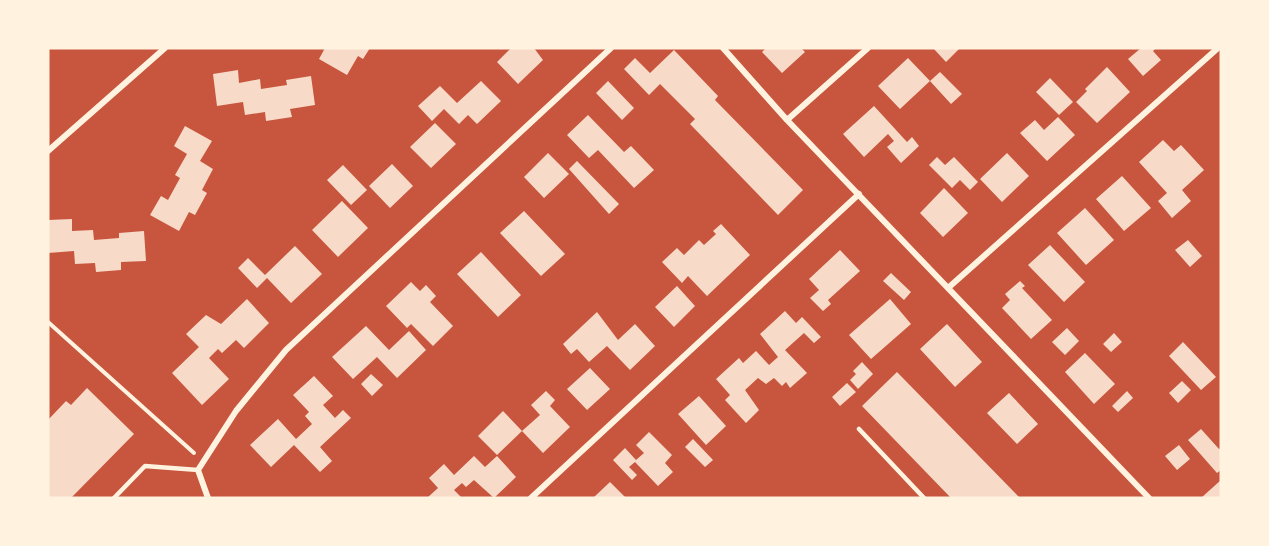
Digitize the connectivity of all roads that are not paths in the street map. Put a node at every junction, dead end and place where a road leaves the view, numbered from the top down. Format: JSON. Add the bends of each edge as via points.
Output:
{"nodes":[{"id":1,"x":165,"y":48,"type":"edge"},
{"id":2,"x":611,"y":48,"type":"edge"},
{"id":3,"x":723,"y":48,"type":"edge"},
{"id":4,"x":868,"y":48,"type":"edge"},
{"id":5,"x":1218,"y":48,"type":"edge"},
{"id":6,"x":787,"y":120,"type":"junction"},
{"id":7,"x":48,"y":151,"type":"edge"},
{"id":8,"x":859,"y":194,"type":"junction"},
{"id":9,"x":948,"y":288,"type":"junction"},
{"id":10,"x":859,"y":429,"type":"dead end"},
{"id":11,"x":198,"y":470,"type":"junction"},
{"id":12,"x":114,"y":498,"type":"edge"},
{"id":13,"x":208,"y":498,"type":"edge"},
{"id":14,"x":531,"y":498,"type":"edge"},
{"id":15,"x":924,"y":498,"type":"edge"},
{"id":16,"x":1149,"y":498,"type":"edge"}],
"edges":[{"from":1,"to":7,"type":"street"},
{"from":2,"to":11,"type":"street","via":[[286,350],[236,411]]},
{"from":3,"to":6,"type":"street"},
{"from":4,"to":6,"type":"street"},
{"from":5,"to":9,"type":"street"},
{"from":6,"to":8,"type":"street"},
{"from":8,"to":9,"type":"street"},
{"from":8,"to":14,"type":"street"},
{"from":9,"to":16,"type":"street"},
{"from":10,"to":15,"type":"lane"},
{"from":11,"to":12,"type":"lane","via":[[145,466]]},
{"from":11,"to":13,"type":"street"}]}
